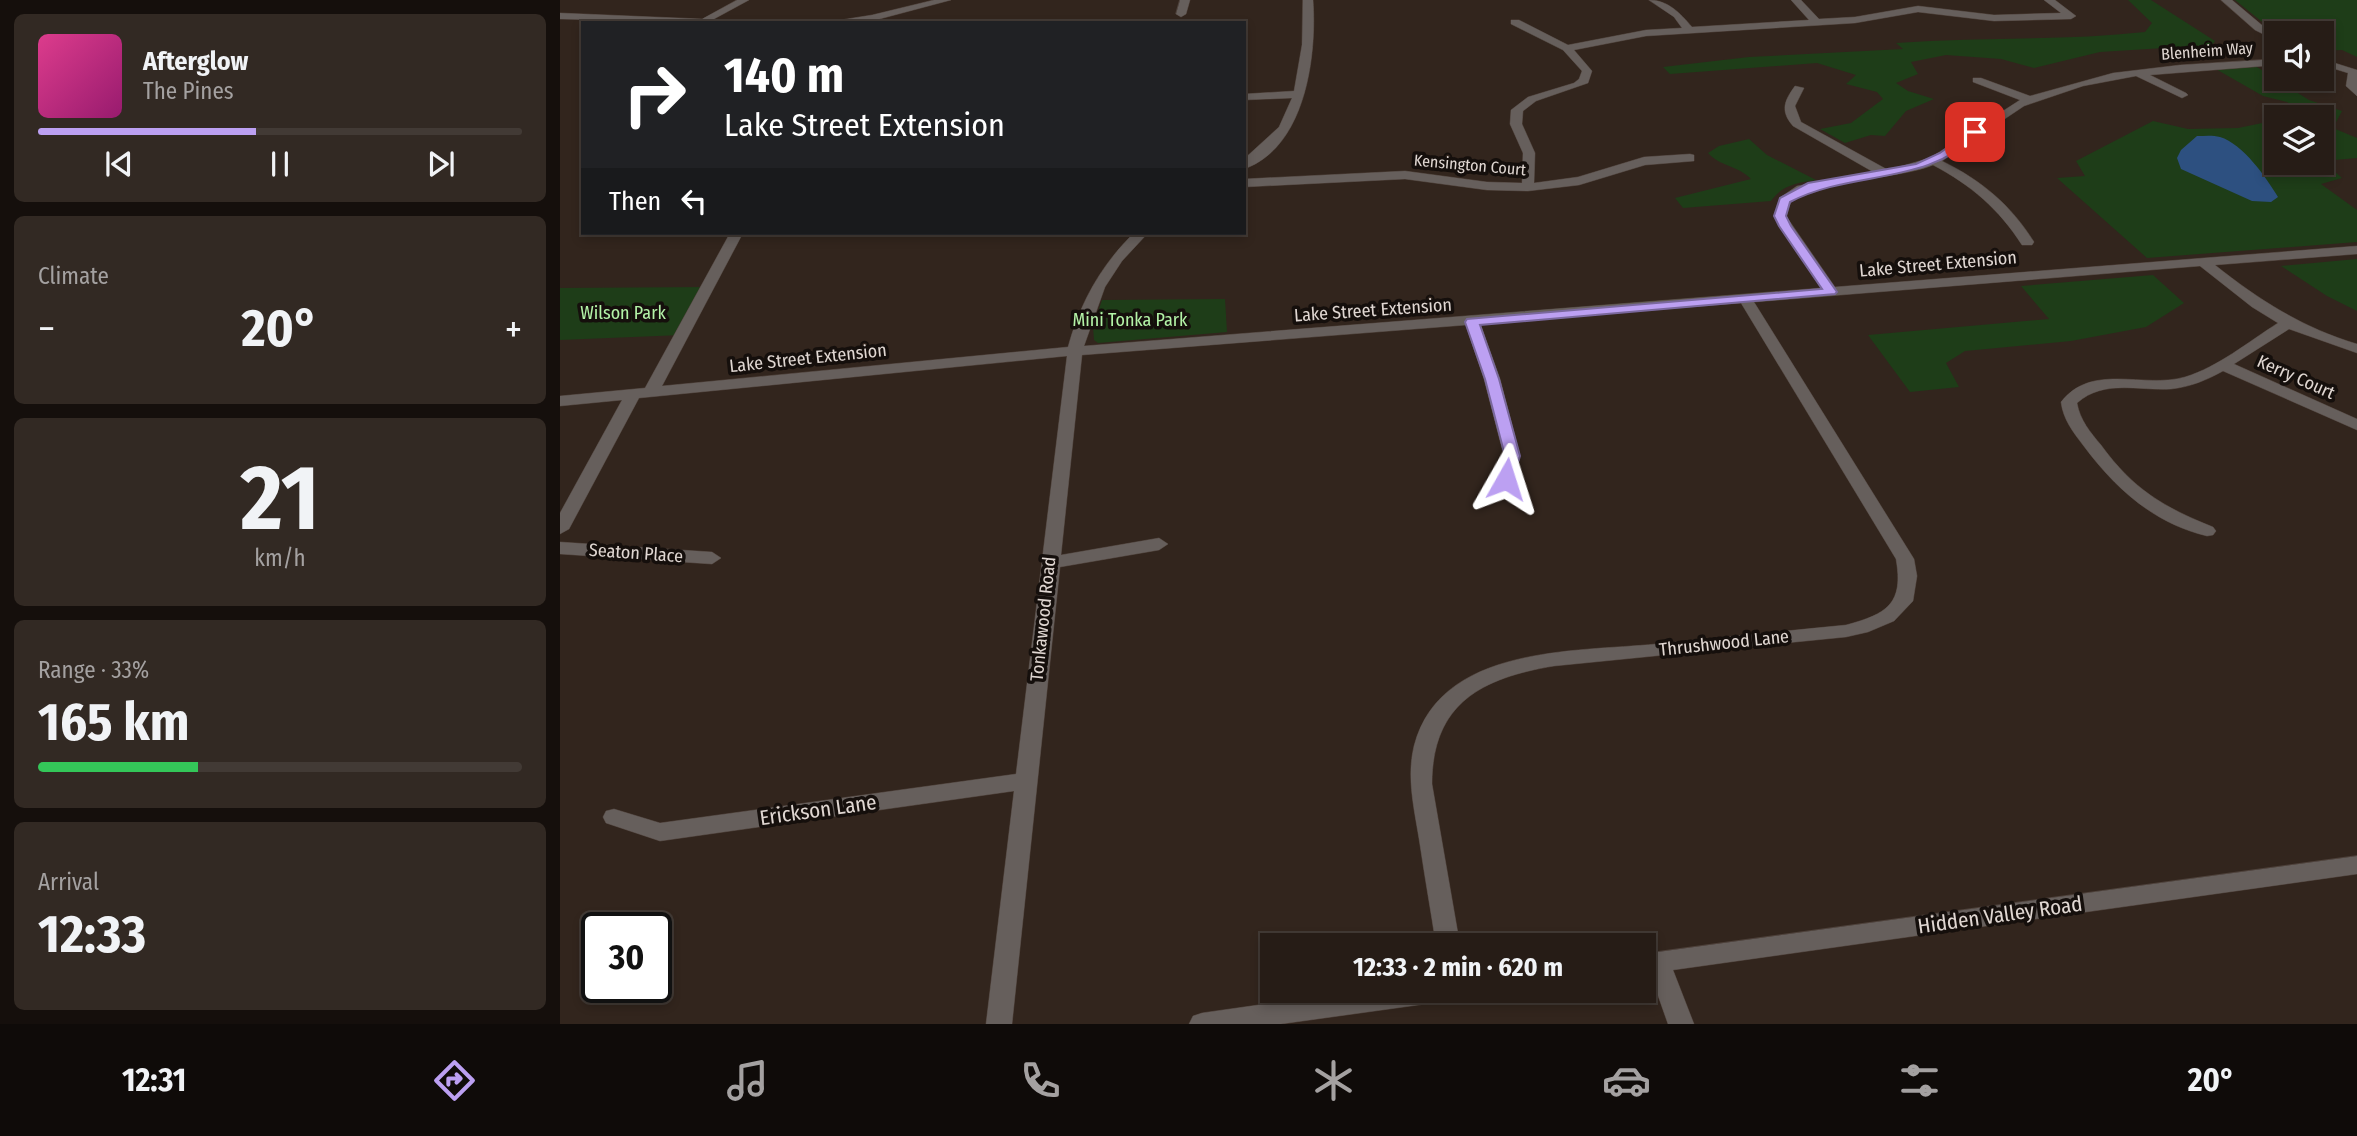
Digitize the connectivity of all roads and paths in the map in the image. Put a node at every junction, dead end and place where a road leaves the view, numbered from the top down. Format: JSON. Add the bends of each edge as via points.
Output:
{"nodes":[{"id":1,"x":744,"y":0,"type":"edge"},
{"id":2,"x":946,"y":0,"type":"edge"},
{"id":3,"x":1185,"y":0,"type":"edge"},
{"id":4,"x":1308,"y":0,"type":"edge"},
{"id":5,"x":1654,"y":0,"type":"edge"},
{"id":6,"x":1796,"y":0,"type":"edge"},
{"id":7,"x":1916,"y":0,"type":"edge"},
{"id":8,"x":2049,"y":0,"type":"edge"},
{"id":9,"x":2226,"y":0,"type":"edge"},
{"id":10,"x":924,"y":3,"type":"edge"},
{"id":11,"x":1930,"y":9,"type":"junction"},
{"id":12,"x":1181,"y":14,"type":"dead end"},
{"id":13,"x":560,"y":16,"type":"edge"},
{"id":14,"x":680,"y":21,"type":"edge"},
{"id":15,"x":706,"y":21,"type":"edge"},
{"id":16,"x":852,"y":21,"type":"edge"},
{"id":17,"x":1515,"y":22,"type":"dead end"},
{"id":18,"x":1816,"y":22,"type":"junction"},
{"id":19,"x":1689,"y":30,"type":"junction"},
{"id":20,"x":2264,"y":31,"type":"edge"},
{"id":21,"x":1567,"y":48,"type":"junction"},
{"id":22,"x":2264,"y":63,"type":"edge"},
{"id":23,"x":2334,"y":66,"type":"edge"},
{"id":24,"x":2355,"y":73,"type":"edge"},
{"id":25,"x":2140,"y":74,"type":"junction"},
{"id":26,"x":1977,"y":80,"type":"dead end"},
{"id":27,"x":1799,"y":88,"type":"dead end"},
{"id":28,"x":2357,"y":93,"type":"edge"},
{"id":29,"x":1298,"y":94,"type":"junction"},
{"id":30,"x":2182,"y":95,"type":"dead end"},
{"id":31,"x":1246,"y":97,"type":"edge"},
{"id":32,"x":2031,"y":100,"type":"junction"},
{"id":33,"x":1690,"y":158,"type":"dead end"},
{"id":34,"x":1933,"y":161,"type":"junction"},
{"id":35,"x":1246,"y":163,"type":"edge"},
{"id":36,"x":1886,"y":174,"type":"junction"},
{"id":37,"x":1246,"y":183,"type":"edge"},
{"id":38,"x":1528,"y":187,"type":"junction"},
{"id":39,"x":735,"y":235,"type":"edge"},
{"id":40,"x":1139,"y":235,"type":"edge"},
{"id":41,"x":2027,"y":242,"type":"dead end"},
{"id":42,"x":2357,"y":250,"type":"edge"},
{"id":43,"x":2203,"y":262,"type":"junction"},
{"id":44,"x":1831,"y":292,"type":"junction"},
{"id":45,"x":1745,"y":298,"type":"junction"},
{"id":46,"x":1472,"y":322,"type":"junction"},
{"id":47,"x":2286,"y":324,"type":"junction"},
{"id":48,"x":2357,"y":349,"type":"edge"},
{"id":49,"x":1075,"y":351,"type":"junction"},
{"id":50,"x":2220,"y":364,"type":"junction"},
{"id":51,"x":651,"y":392,"type":"junction"},
{"id":52,"x":633,"y":394,"type":"junction"},
{"id":53,"x":560,"y":401,"type":"edge"},
{"id":54,"x":2357,"y":425,"type":"edge"},
{"id":55,"x":1506,"y":479,"type":"dead end"},
{"id":56,"x":560,"y":529,"type":"edge"},
{"id":57,"x":2207,"y":531,"type":"dead end"},
{"id":58,"x":1159,"y":544,"type":"dead end"},
{"id":59,"x":560,"y":548,"type":"edge"},
{"id":60,"x":712,"y":558,"type":"dead end"},
{"id":61,"x":1049,"y":563,"type":"junction"},
{"id":62,"x":1025,"y":781,"type":"junction"},
{"id":63,"x":614,"y":817,"type":"dead end"},
{"id":64,"x":2357,"y":865,"type":"edge"},
{"id":65,"x":1446,"y":933,"type":"edge"},
{"id":66,"x":1656,"y":962,"type":"edge"},
{"id":67,"x":1656,"y":973,"type":"edge"},
{"id":68,"x":1353,"y":1003,"type":"edge"},
{"id":69,"x":999,"y":1024,"type":"edge"},
{"id":70,"x":1202,"y":1024,"type":"edge"},
{"id":71,"x":1681,"y":1024,"type":"edge"}],
"edges":[{"from":1,"to":15,"type":"street"},
{"from":2,"to":10,"type":"street"},
{"from":3,"to":12,"type":"street"},
{"from":4,"to":29,"type":"street","via":[[1310,21]]},
{"from":5,"to":19,"type":"street","via":[[1677,15]]},
{"from":6,"to":18,"type":"street"},
{"from":7,"to":11,"type":"street"},
{"from":8,"to":11,"type":"street","via":[[2071,16],[1994,18]]},
{"from":9,"to":20,"type":"street"},
{"from":10,"to":16,"type":"street"},
{"from":11,"to":18,"type":"street"},
{"from":13,"to":14,"type":"street"},
{"from":17,"to":21,"type":"street"},
{"from":18,"to":19,"type":"street"},
{"from":19,"to":21,"type":"street"},
{"from":21,"to":38,"type":"street","via":[[1587,71],[1584,81],[1532,99],[1515,117],[1529,153]]},
{"from":22,"to":25,"type":"street","name":"Blenheim Way"},
{"from":23,"to":24,"type":"street"},
{"from":24,"to":28,"type":"street","via":[[2351,86]]},
{"from":25,"to":30,"type":"street","name":"Blenheim Way"},
{"from":25,"to":32,"type":"street","name":"Blenheim Way"},
{"from":26,"to":32,"type":"street"},
{"from":27,"to":36,"type":"street","via":[[1788,107],[1797,124]]},
{"from":29,"to":31,"type":"street"},
{"from":29,"to":35,"type":"street","via":[[1288,121],[1274,140]]},
{"from":32,"to":34,"type":"street","name":"Blenheim Way","via":[[2001,114]]},
{"from":33,"to":38,"type":"street","name":"Kensington Court","via":[[1644,161],[1579,181]]},
{"from":34,"to":36,"type":"street","name":"Blenheim Way"},
{"from":34,"to":41,"type":"street","via":[[1992,197]]},
{"from":36,"to":44,"type":"street","name":"Blenheim Way","via":[[1801,189],[1784,200],[1785,226]]},
{"from":37,"to":38,"type":"street","name":"Kensington Court","via":[[1405,175]]},
{"from":39,"to":51,"type":"street"},
{"from":40,"to":49,"type":"street","name":"Tonkawood Road","via":[[1108,268],[1091,299]]},
{"from":42,"to":43,"type":"street","name":"Lake Street Extension"},
{"from":43,"to":44,"type":"street","name":"Lake Street Extension"},
{"from":43,"to":47,"type":"street","via":[[2252,303]]},
{"from":44,"to":45,"type":"street","name":"Lake Street Extension"},
{"from":45,"to":46,"type":"street","name":"Lake Street Extension"},
{"from":45,"to":65,"type":"street","name":"Thrushwood Lane","via":[[1905,559],[1909,590],[1902,605],[1889,617],[1846,631],[1547,661],[1486,677],[1461,692],[1426,733],[1420,758]]},
{"from":46,"to":49,"type":"street","name":"Lake Street Extension"},
{"from":46,"to":55,"type":"street","via":[[1512,456]]},
{"from":47,"to":48,"type":"street"},
{"from":47,"to":50,"type":"street"},
{"from":49,"to":51,"type":"street","name":"Lake Street Extension"},
{"from":49,"to":61,"type":"street","name":"Tonkawood Road"},
{"from":50,"to":54,"type":"street","name":"Kerry Court"},
{"from":50,"to":57,"type":"street","via":[[2176,384],[2117,383],[2085,388],[2069,402],[2075,421],[2129,492],[2151,507]]},
{"from":51,"to":52,"type":"street","name":"Lake Street Extension"},
{"from":52,"to":53,"type":"street","name":"Lake Street Extension"},
{"from":52,"to":56,"type":"street"},
{"from":58,"to":61,"type":"street"},
{"from":59,"to":60,"type":"street","name":"Seaton Place"},
{"from":61,"to":62,"type":"street","name":"Tonkawood Road"},
{"from":62,"to":63,"type":"street","name":"Erickson Lane","via":[[660,832]]},
{"from":62,"to":69,"type":"street","name":"Tonkawood Road"},
{"from":64,"to":66,"type":"street","name":"Hidden Valley Road"},
{"from":67,"to":71,"type":"street"},
{"from":68,"to":70,"type":"street"}]}
